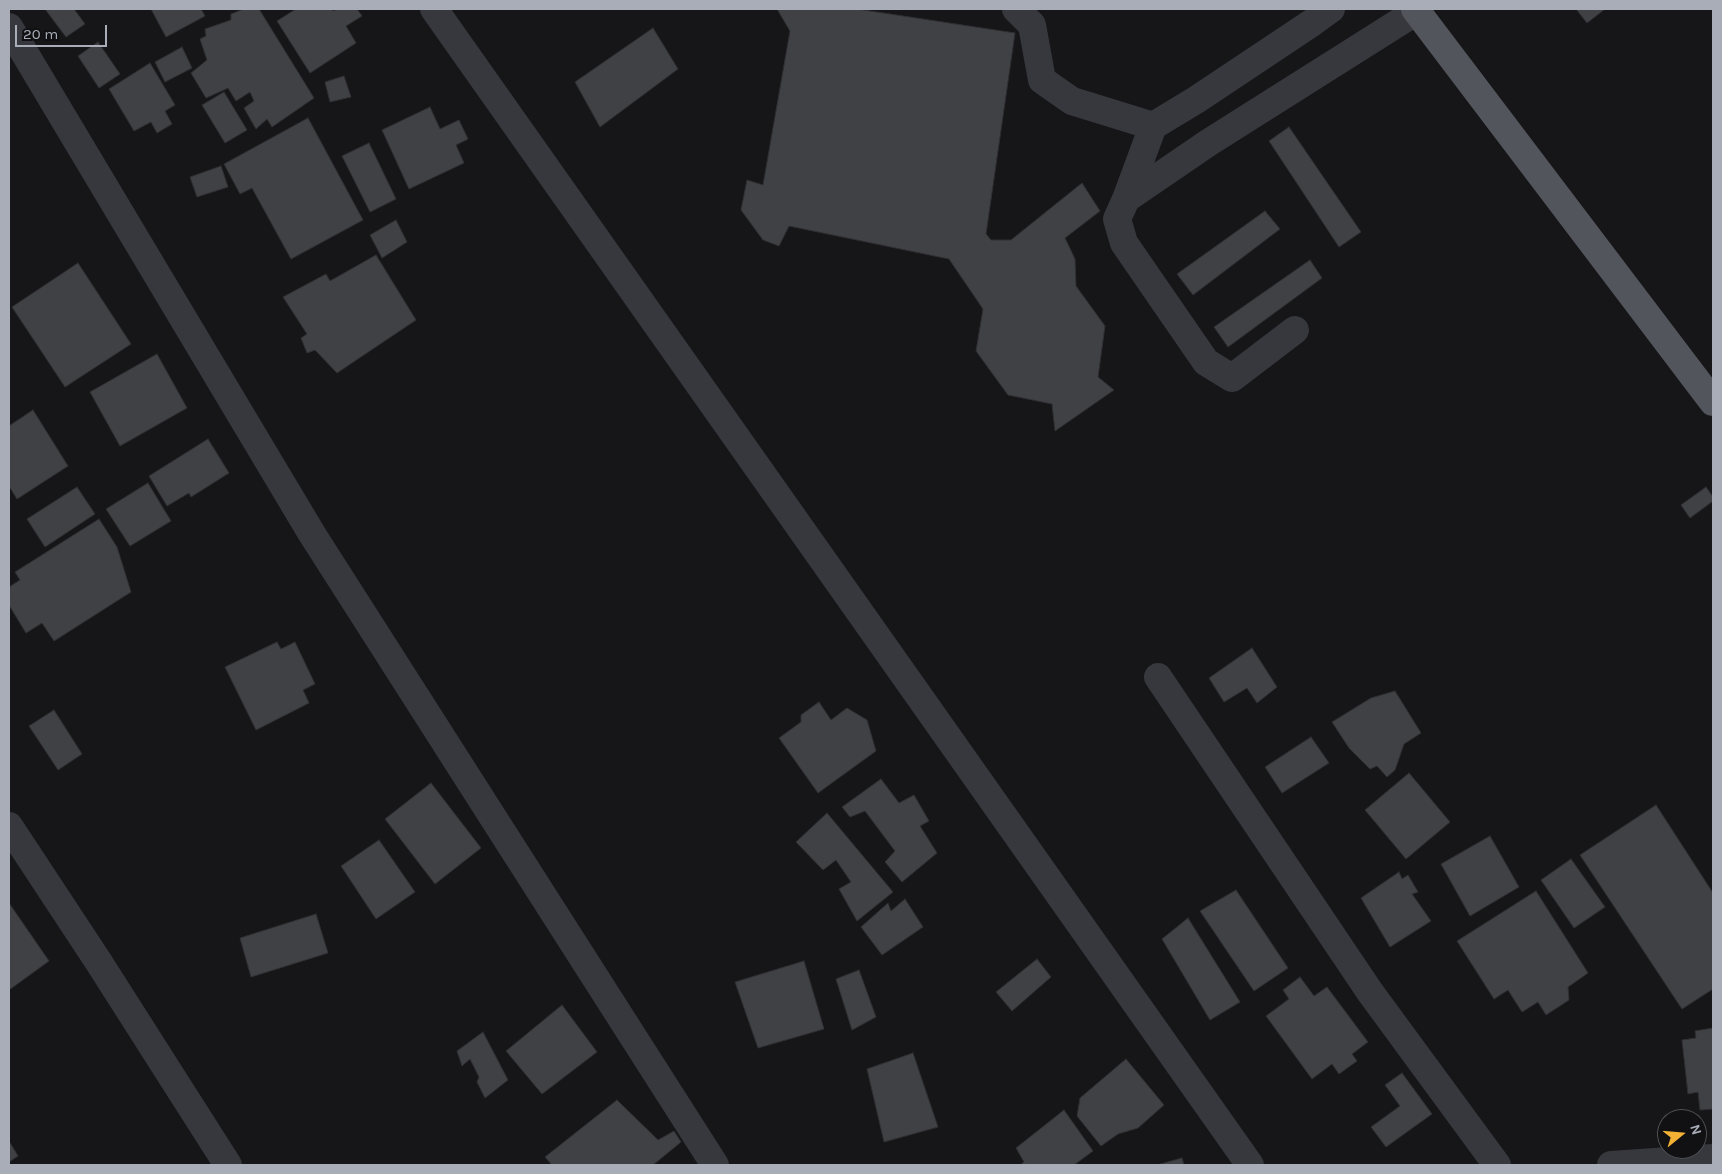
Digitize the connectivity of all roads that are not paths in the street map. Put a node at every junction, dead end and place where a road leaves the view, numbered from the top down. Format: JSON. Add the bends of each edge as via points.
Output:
{"nodes":[{"id":1,"x":434,"y":9,"type":"edge"},
{"id":2,"x":1016,"y":9,"type":"edge"},
{"id":3,"x":1331,"y":9,"type":"edge"},
{"id":4,"x":1416,"y":10,"type":"edge"},
{"id":5,"x":9,"y":26,"type":"edge"},
{"id":6,"x":1153,"y":126,"type":"junction"},
{"id":7,"x":1126,"y":199,"type":"junction"},
{"id":8,"x":1295,"y":330,"type":"dead end"},
{"id":9,"x":1713,"y":402,"type":"edge"},
{"id":10,"x":1158,"y":677,"type":"dead end"},
{"id":11,"x":9,"y":826,"type":"edge"},
{"id":12,"x":1713,"y":1158,"type":"edge"},
{"id":13,"x":228,"y":1165,"type":"edge"},
{"id":14,"x":715,"y":1165,"type":"edge"},
{"id":15,"x":1250,"y":1165,"type":"edge"},
{"id":16,"x":1497,"y":1165,"type":"edge"},
{"id":17,"x":1611,"y":1165,"type":"edge"}],
"edges":[{"from":1,"to":15,"type":"street"},
{"from":2,"to":6,"type":"street","via":[[1032,25],[1042,80],[1072,100]]},
{"from":3,"to":6,"type":"street"},
{"from":4,"to":7,"type":"street"},
{"from":4,"to":9,"type":"main road"},
{"from":5,"to":14,"type":"street","via":[[312,534]]},
{"from":6,"to":7,"type":"street"},
{"from":7,"to":8,"type":"street","via":[[1116,219],[1124,242],[1206,362],[1232,378]]},
{"from":10,"to":16,"type":"street","via":[[1370,992]]},
{"from":11,"to":13,"type":"street"},
{"from":12,"to":17,"type":"street"}]}
